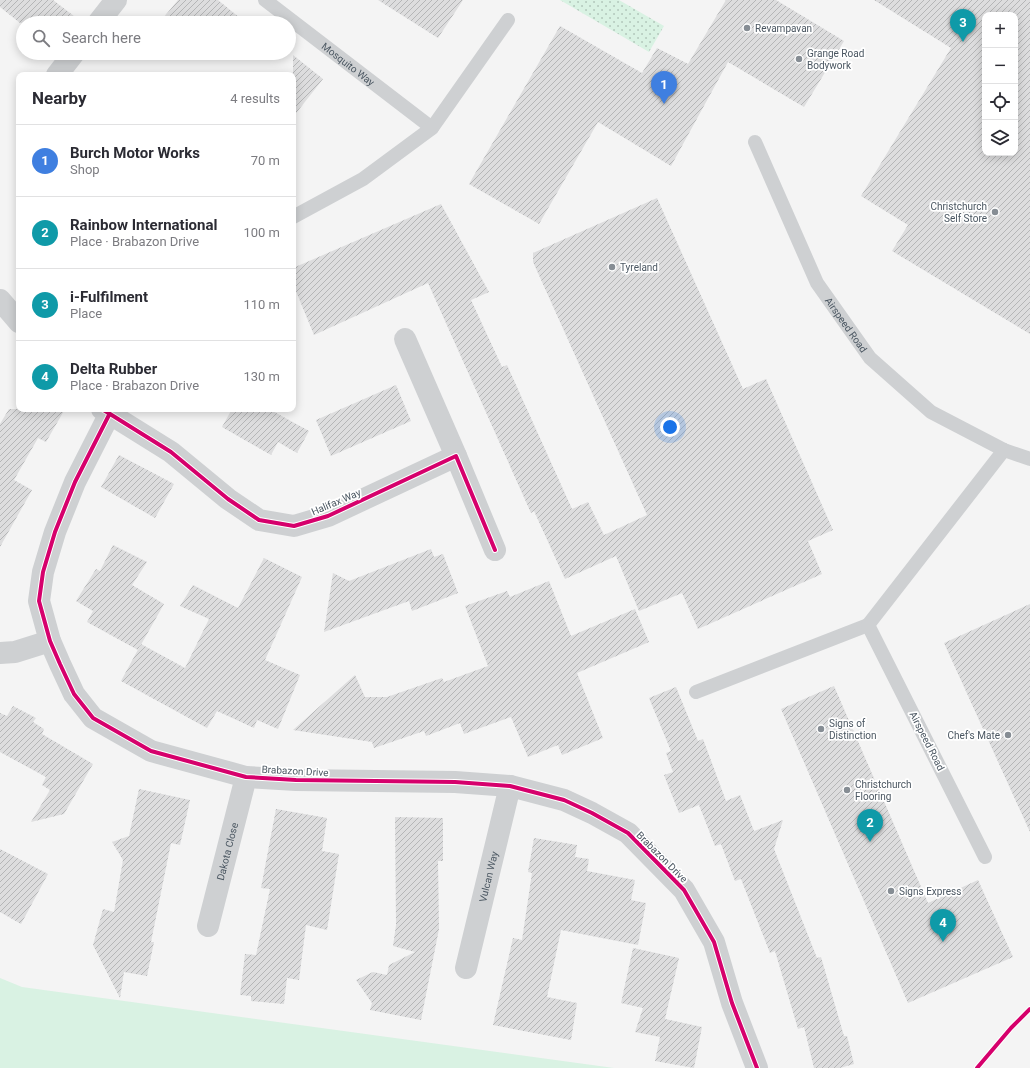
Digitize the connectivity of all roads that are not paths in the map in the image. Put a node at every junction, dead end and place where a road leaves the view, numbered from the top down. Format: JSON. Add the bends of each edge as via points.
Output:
{"nodes":[{"id":1,"x":116,"y":0,"type":"edge"},
{"id":2,"x":265,"y":0,"type":"edge"},
{"id":3,"x":103,"y":16,"type":"edge"},
{"id":4,"x":286,"y":16,"type":"edge"},
{"id":5,"x":508,"y":20,"type":"dead end"},
{"id":6,"x":296,"y":24,"type":"edge"},
{"id":7,"x":69,"y":60,"type":"edge"},
{"id":8,"x":59,"y":72,"type":"edge"},
{"id":9,"x":432,"y":128,"type":"junction"},
{"id":10,"x":755,"y":142,"type":"dead end"},
{"id":11,"x":296,"y":215,"type":"edge"},
{"id":12,"x":0,"y":300,"type":"edge"},
{"id":13,"x":16,"y":319,"type":"edge"},
{"id":14,"x":405,"y":339,"type":"dead end"},
{"id":15,"x":105,"y":412,"type":"edge"},
{"id":16,"x":1004,"y":450,"type":"junction"},
{"id":17,"x":456,"y":456,"type":"junction"},
{"id":18,"x":1030,"y":459,"type":"edge"},
{"id":19,"x":495,"y":550,"type":"dead end"},
{"id":20,"x":868,"y":625,"type":"junction"},
{"id":21,"x":50,"y":641,"type":"junction"},
{"id":22,"x":0,"y":653,"type":"edge"},
{"id":23,"x":696,"y":692,"type":"dead end"},
{"id":24,"x":246,"y":777,"type":"junction"},
{"id":25,"x":510,"y":786,"type":"junction"},
{"id":26,"x":985,"y":858,"type":"dead end"},
{"id":27,"x":208,"y":926,"type":"dead end"},
{"id":28,"x":466,"y":968,"type":"dead end"},
{"id":29,"x":757,"y":1068,"type":"edge"}],
"edges":[{"from":1,"to":3,"type":"street"},
{"from":2,"to":4,"type":"lane","name":"Mosquito Way"},
{"from":5,"to":9,"type":"lane"},
{"from":6,"to":9,"type":"lane","name":"Mosquito Way"},
{"from":7,"to":8,"type":"street"},
{"from":9,"to":11,"type":"lane","via":[[363,179]]},
{"from":10,"to":16,"type":"lane","name":"Airspeed Road","via":[[817,283],[870,358],[931,412]]},
{"from":12,"to":13,"type":"street"},
{"from":14,"to":17,"type":"street"},
{"from":15,"to":17,"type":"street","name":"Halifax Way","via":[[171,452],[228,499],[259,520],[294,526],[328,516]]},
{"from":15,"to":21,"type":"street","name":"Brabazon Drive","via":[[55,532],[43,572],[39,601]]},
{"from":16,"to":18,"type":"lane","name":"Airspeed Road"},
{"from":16,"to":20,"type":"lane"},
{"from":17,"to":19,"type":"street"},
{"from":20,"to":23,"type":"lane"},
{"from":20,"to":26,"type":"lane","name":"Airspeed Road"},
{"from":21,"to":22,"type":"street","via":[[16,652]]},
{"from":21,"to":24,"type":"street","name":"Brabazon Drive","via":[[74,694],[93,718],[151,751]]},
{"from":24,"to":25,"type":"street","name":"Brabazon Drive","via":[[455,782]]},
{"from":24,"to":27,"type":"street","name":"Dakota Close"},
{"from":25,"to":28,"type":"street","name":"Vulcan Way"},
{"from":25,"to":29,"type":"street","name":"Brabazon Drive","via":[[564,800],[628,833],[684,890],[714,942],[732,1003]]}]}
